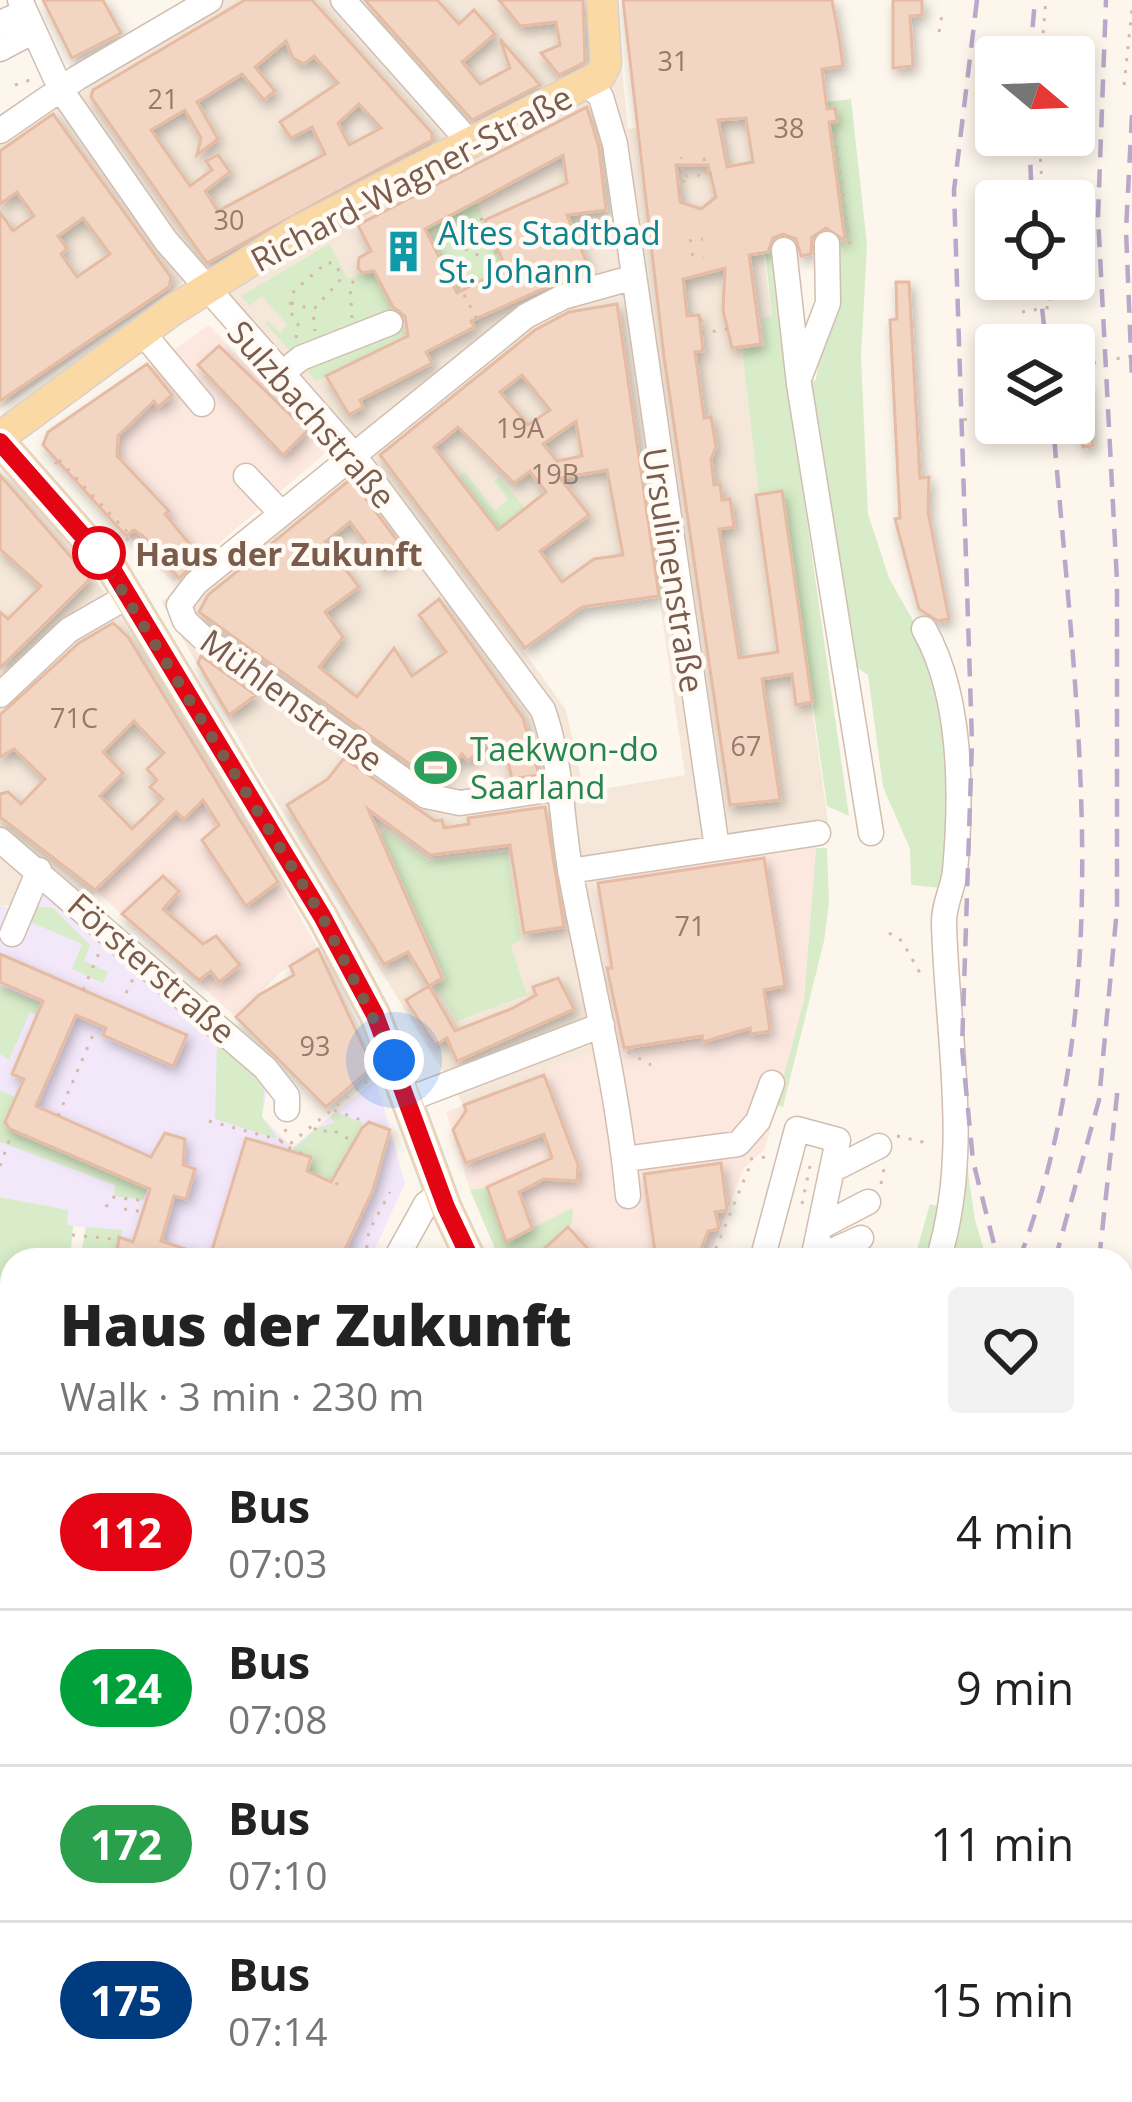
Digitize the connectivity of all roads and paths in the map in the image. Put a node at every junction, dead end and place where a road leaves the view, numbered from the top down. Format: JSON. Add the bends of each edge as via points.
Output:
{"nodes":[{"id":1,"x":210,"y":0,"type":"edge"},
{"id":2,"x":343,"y":0,"type":"edge"},
{"id":3,"x":602,"y":0,"type":"edge"},
{"id":4,"x":1046,"y":0,"type":"edge"},
{"id":5,"x":944,"y":9,"type":"dead end"},
{"id":6,"x":1132,"y":9,"type":"edge"},
{"id":7,"x":27,"y":16,"type":"edge"},
{"id":8,"x":0,"y":23,"type":"edge"},
{"id":9,"x":939,"y":32,"type":"dead end"},
{"id":10,"x":0,"y":36,"type":"edge"},
{"id":11,"x":1043,"y":36,"type":"edge"},
{"id":12,"x":0,"y":49,"type":"edge"},
{"id":13,"x":597,"y":74,"type":"junction"},
{"id":14,"x":38,"y":76,"type":"dead end"},
{"id":15,"x":1124,"y":85,"type":"dead end"},
{"id":16,"x":15,"y":86,"type":"dead end"},
{"id":17,"x":61,"y":90,"type":"junction"},
{"id":18,"x":834,"y":122,"type":"dead end"},
{"id":19,"x":0,"y":131,"type":"edge"},
{"id":20,"x":472,"y":145,"type":"junction"},
{"id":21,"x":681,"y":157,"type":"dead end"},
{"id":22,"x":704,"y":158,"type":"dead end"},
{"id":23,"x":706,"y":174,"type":"junction"},
{"id":24,"x":713,"y":174,"type":"dead end"},
{"id":25,"x":683,"y":176,"type":"junction"},
{"id":26,"x":679,"y":193,"type":"dead end"},
{"id":27,"x":476,"y":207,"type":"dead end"},
{"id":28,"x":703,"y":239,"type":"dead end"},
{"id":29,"x":689,"y":241,"type":"dead end"},
{"id":30,"x":839,"y":245,"type":"joint"},
{"id":31,"x":784,"y":250,"type":"dead end"},
{"id":32,"x":691,"y":254,"type":"dead end"},
{"id":33,"x":704,"y":258,"type":"dead end"},
{"id":34,"x":503,"y":268,"type":"junction"},
{"id":35,"x":831,"y":277,"type":"junction"},
{"id":36,"x":631,"y":278,"type":"junction"},
{"id":37,"x":341,"y":279,"type":"junction"},
{"id":38,"x":350,"y":284,"type":"dead end"},
{"id":39,"x":788,"y":284,"type":"junction"},
{"id":40,"x":461,"y":289,"type":"junction"},
{"id":41,"x":205,"y":290,"type":"junction"},
{"id":42,"x":1050,"y":300,"type":"edge"},
{"id":43,"x":290,"y":302,"type":"junction"},
{"id":44,"x":314,"y":310,"type":"junction"},
{"id":45,"x":1022,"y":312,"type":"dead end"},
{"id":46,"x":476,"y":317,"type":"dead end"},
{"id":47,"x":379,"y":318,"type":"dead end"},
{"id":48,"x":701,"y":319,"type":"dead end"},
{"id":49,"x":728,"y":329,"type":"dead end"},
{"id":50,"x":142,"y":332,"type":"junction"},
{"id":51,"x":295,"y":340,"type":"dead end"},
{"id":52,"x":322,"y":341,"type":"dead end"},
{"id":53,"x":1132,"y":356,"type":"edge"},
{"id":54,"x":1095,"y":363,"type":"edge"},
{"id":55,"x":280,"y":374,"type":"junction"},
{"id":56,"x":799,"y":378,"type":"junction"},
{"id":57,"x":202,"y":404,"type":"dead end"},
{"id":58,"x":967,"y":413,"type":"dead end"},
{"id":59,"x":965,"y":421,"type":"dead end"},
{"id":60,"x":0,"y":440,"type":"edge"},
{"id":61,"x":352,"y":453,"type":"junction"},
{"id":62,"x":57,"y":462,"type":"dead end"},
{"id":63,"x":247,"y":476,"type":"dead end"},
{"id":64,"x":280,"y":513,"type":"junction"},
{"id":65,"x":125,"y":542,"type":"dead end"},
{"id":66,"x":128,"y":596,"type":"junction"},
{"id":67,"x":924,"y":629,"type":"dead end"},
{"id":68,"x":0,"y":695,"type":"edge"},
{"id":69,"x":560,"y":788,"type":"junction"},
{"id":70,"x":818,"y":833,"type":"dead end"},
{"id":71,"x":871,"y":833,"type":"dead end"},
{"id":72,"x":0,"y":840,"type":"edge"},
{"id":73,"x":717,"y":848,"type":"junction"},
{"id":74,"x":39,"y":870,"type":"junction"},
{"id":75,"x":570,"y":871,"type":"junction"},
{"id":76,"x":889,"y":933,"type":"dead end"},
{"id":77,"x":12,"y":934,"type":"dead end"},
{"id":78,"x":101,"y":949,"type":"dead end"},
{"id":79,"x":920,"y":973,"type":"dead end"},
{"id":80,"x":132,"y":982,"type":"dead end"},
{"id":81,"x":83,"y":990,"type":"dead end"},
{"id":82,"x":126,"y":994,"type":"dead end"},
{"id":83,"x":602,"y":1025,"type":"junction"},
{"id":84,"x":97,"y":1028,"type":"dead end"},
{"id":85,"x":628,"y":1052,"type":"dead end"},
{"id":86,"x":651,"y":1065,"type":"dead end"},
{"id":87,"x":379,"y":1072,"type":"dead end"},
{"id":88,"x":772,"y":1083,"type":"dead end"},
{"id":89,"x":409,"y":1099,"type":"junction"},
{"id":90,"x":332,"y":1109,"type":"junction"},
{"id":91,"x":58,"y":1116,"type":"dead end"},
{"id":92,"x":286,"y":1120,"type":"joint"},
{"id":93,"x":209,"y":1121,"type":"dead end"},
{"id":94,"x":366,"y":1125,"type":"dead end"},
{"id":95,"x":311,"y":1126,"type":"junction"},
{"id":96,"x":13,"y":1130,"type":"dead end"},
{"id":97,"x":354,"y":1142,"type":"dead end"},
{"id":98,"x":927,"y":1142,"type":"dead end"},
{"id":99,"x":281,"y":1144,"type":"junction"},
{"id":100,"x":305,"y":1155,"type":"dead end"},
{"id":101,"x":751,"y":1162,"type":"dead end"},
{"id":102,"x":0,"y":1166,"type":"edge"},
{"id":103,"x":341,"y":1175,"type":"dead end"},
{"id":104,"x":874,"y":1184,"type":"junction"},
{"id":105,"x":336,"y":1185,"type":"dead end"},
{"id":106,"x":391,"y":1192,"type":"dead end"},
{"id":107,"x":441,"y":1193,"type":"junction"},
{"id":108,"x":106,"y":1207,"type":"dead end"},
{"id":109,"x":124,"y":1209,"type":"dead end"},
{"id":110,"x":361,"y":1214,"type":"dead end"},
{"id":111,"x":374,"y":1221,"type":"junction"},
{"id":112,"x":821,"y":1222,"type":"edge"},
{"id":113,"x":72,"y":1235,"type":"dead end"},
{"id":114,"x":114,"y":1239,"type":"dead end"},
{"id":115,"x":368,"y":1248,"type":"edge"},
{"id":116,"x":402,"y":1248,"type":"edge"},
{"id":117,"x":466,"y":1248,"type":"edge"},
{"id":118,"x":716,"y":1248,"type":"edge"},
{"id":119,"x":765,"y":1248,"type":"edge"},
{"id":120,"x":941,"y":1248,"type":"edge"}],
"edges":[{"from":1,"to":17,"type":"street"},
{"from":2,"to":20,"type":"street"},
{"from":3,"to":13,"type":"main road","name":"Ursulinenstraße"},
{"from":4,"to":11,"type":"path"},
{"from":5,"to":9,"type":"path"},
{"from":6,"to":15,"type":"path"},
{"from":7,"to":8,"type":"street"},
{"from":7,"to":10,"type":"street"},
{"from":7,"to":12,"type":"street"},
{"from":7,"to":17,"type":"street","name":"Sulzbachstraße"},
{"from":13,"to":20,"type":"main road","name":"Richard-Wagner-Straße"},
{"from":13,"to":36,"type":"street","name":"Ursulinenstraße","via":[[615,144]]},
{"from":14,"to":16,"type":"path"},
{"from":17,"to":19,"type":"street"},
{"from":17,"to":41,"type":"street","name":"Sulzbachstraße"},
{"from":18,"to":30,"type":"path"},
{"from":20,"to":41,"type":"main road","name":"Richard-Wagner-Straße","via":[[300,230]]},
{"from":21,"to":25,"type":"path"},
{"from":22,"to":23,"type":"path"},
{"from":23,"to":24,"type":"path"},
{"from":23,"to":25,"type":"path"},
{"from":25,"to":26,"type":"path"},
{"from":27,"to":34,"type":"path"},
{"from":28,"to":29,"type":"path"},
{"from":30,"to":35,"type":"street"},
{"from":31,"to":39,"type":"street"},
{"from":32,"to":33,"type":"path"},
{"from":34,"to":40,"type":"path"},
{"from":34,"to":40,"type":"path","via":[[428,230]]},
{"from":35,"to":39,"type":"street","via":[[805,271]]},
{"from":35,"to":56,"type":"street"},
{"from":36,"to":61,"type":"street","via":[[526,316]]},
{"from":36,"to":73,"type":"street","name":"Ursulinenstraße"},
{"from":37,"to":38,"type":"path"},
{"from":37,"to":43,"type":"path","via":[[327,262]]},
{"from":37,"to":44,"type":"path"},
{"from":39,"to":56,"type":"street"},
{"from":40,"to":46,"type":"path"},
{"from":41,"to":50,"type":"main road","name":"Richard-Wagner-Straße"},
{"from":41,"to":55,"type":"street","name":"Sulzbachstraße"},
{"from":42,"to":45,"type":"path","via":[[1051,308]]},
{"from":43,"to":44,"type":"path"},
{"from":43,"to":51,"type":"path"},
{"from":44,"to":52,"type":"path"},
{"from":47,"to":55,"type":"street"},
{"from":48,"to":49,"type":"path","via":[[704,333]]},
{"from":50,"to":57,"type":"street"},
{"from":50,"to":60,"type":"main road","name":"Richard-Wagner-Straße"},
{"from":53,"to":54,"type":"path"},
{"from":55,"to":61,"type":"street","name":"Sulzbachstraße"},
{"from":56,"to":71,"type":"street"},
{"from":58,"to":59,"type":"path"},
{"from":60,"to":66,"type":"main road"},
{"from":61,"to":64,"type":"street"},
{"from":61,"to":69,"type":"street","name":"Sulzbachstraße","via":[[543,710]]},
{"from":62,"to":65,"type":"path","via":[[131,536]]},
{"from":63,"to":64,"type":"street"},
{"from":64,"to":69,"type":"street","name":"Mühlenstraße","via":[[181,599],[180,613],[202,637],[426,796],[460,803]]},
{"from":66,"to":68,"type":"street","via":[[69,630]]},
{"from":66,"to":89,"type":"main road","via":[[338,944]]},
{"from":67,"to":120,"type":"street","via":[[948,682],[956,818],[943,919],[958,1168]]},
{"from":69,"to":75,"type":"street","name":"Sulzbachstraße"},
{"from":70,"to":73,"type":"street"},
{"from":72,"to":74,"type":"street","name":"Försterstraße"},
{"from":73,"to":75,"type":"street"},
{"from":74,"to":77,"type":"street"},
{"from":74,"to":92,"type":"street","name":"Försterstraße","via":[[265,1068],[287,1096]]},
{"from":75,"to":83,"type":"street","name":"Sulzbachstraße"},
{"from":76,"to":79,"type":"path"},
{"from":78,"to":81,"type":"path"},
{"from":80,"to":82,"type":"path"},
{"from":83,"to":88,"type":"street","name":"Sulzbachstraße","via":[[631,1180],[738,1144],[758,1121]]},
{"from":83,"to":89,"type":"street"},
{"from":84,"to":91,"type":"path"},
{"from":85,"to":86,"type":"path"},
{"from":87,"to":90,"type":"path"},
{"from":89,"to":107,"type":"main road"},
{"from":90,"to":94,"type":"path"},
{"from":90,"to":95,"type":"path"},
{"from":92,"to":99,"type":"path"},
{"from":93,"to":99,"type":"path"},
{"from":95,"to":97,"type":"path"},
{"from":95,"to":99,"type":"path"},
{"from":96,"to":102,"type":"path"},
{"from":98,"to":104,"type":"path"},
{"from":99,"to":100,"type":"path"},
{"from":101,"to":118,"type":"path"},
{"from":103,"to":105,"type":"path"},
{"from":104,"to":112,"type":"street"},
{"from":104,"to":112,"type":"street"},
{"from":104,"to":112,"type":"street"},
{"from":106,"to":111,"type":"path"},
{"from":107,"to":116,"type":"street"},
{"from":107,"to":117,"type":"main road"},
{"from":108,"to":109,"type":"path","via":[[112,1197],[138,1201],[140,1211]]},
{"from":110,"to":111,"type":"path"},
{"from":111,"to":115,"type":"path"},
{"from":112,"to":119,"type":"street","via":[[838,1140],[797,1129]]},
{"from":113,"to":114,"type":"path"}]}
